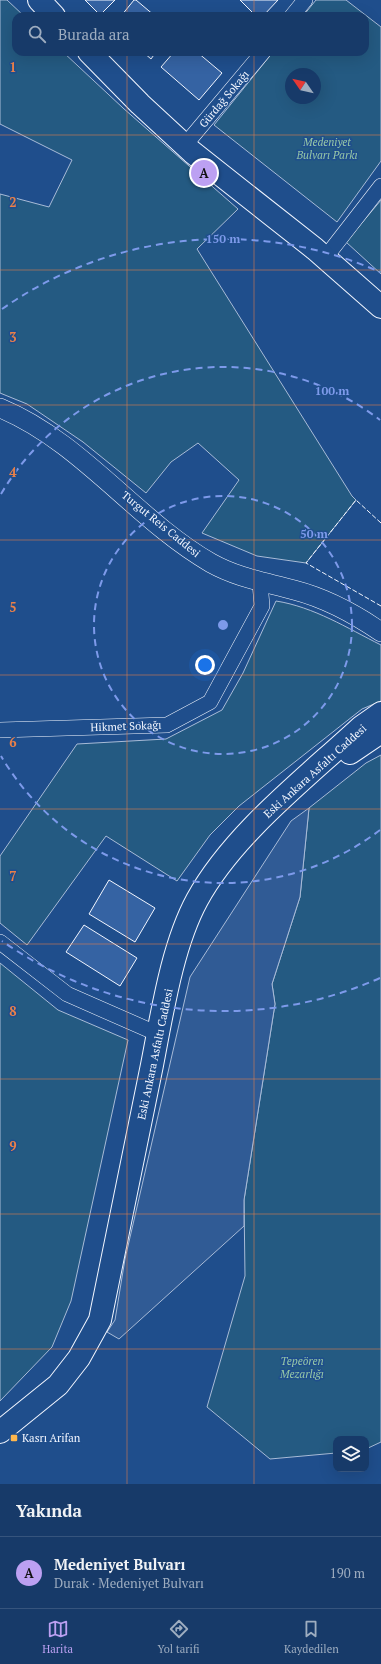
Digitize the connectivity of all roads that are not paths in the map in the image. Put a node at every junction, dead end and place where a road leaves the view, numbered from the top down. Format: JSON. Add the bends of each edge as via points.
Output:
{"nodes":[{"id":1,"x":38,"y":0,"type":"edge"},
{"id":2,"x":305,"y":0,"type":"edge"},
{"id":3,"x":50,"y":12,"type":"edge"},
{"id":4,"x":295,"y":12,"type":"edge"},
{"id":5,"x":93,"y":56,"type":"edge"},
{"id":6,"x":260,"y":56,"type":"edge"},
{"id":7,"x":185,"y":145,"type":"junction"},
{"id":8,"x":381,"y":186,"type":"edge"},
{"id":9,"x":325,"y":258,"type":"junction"},
{"id":10,"x":381,"y":307,"type":"edge"},
{"id":11,"x":0,"y":408,"type":"edge"},
{"id":12,"x":260,"y":583,"type":"junction"},
{"id":13,"x":381,"y":632,"type":"edge"},
{"id":14,"x":381,"y":713,"type":"edge"},
{"id":15,"x":0,"y":730,"type":"edge"},
{"id":16,"x":381,"y":732,"type":"edge"},
{"id":17,"x":290,"y":792,"type":"junction"},
{"id":18,"x":0,"y":942,"type":"edge"},
{"id":19,"x":158,"y":1034,"type":"junction"},
{"id":20,"x":0,"y":1432,"type":"edge"}],
"edges":[{"from":1,"to":3,"type":"main road"},
{"from":2,"to":4,"type":"street"},
{"from":5,"to":7,"type":"main road"},
{"from":6,"to":7,"type":"street","name":"Gürdağ Sokağı"},
{"from":7,"to":9,"type":"main road"},
{"from":8,"to":9,"type":"street"},
{"from":9,"to":10,"type":"main road"},
{"from":11,"to":12,"type":"street","name":"Turgut Reis Caddesi","via":[[48,433],[190,549],[231,572]]},
{"from":12,"to":13,"type":"street","name":"Turgut Reis Caddesi","via":[[320,598]]},
{"from":12,"to":15,"type":"street","name":"Hikmet Sokağı","via":[[262,606],[210,702],[167,725]]},
{"from":14,"to":17,"type":"main road","name":"Eski Ankara Asfaltı Caddesi","via":[[361,727]]},
{"from":16,"to":17,"type":"main road"},
{"from":17,"to":19,"type":"main road","name":"Eski Ankara Asfaltı Caddesi","via":[[251,829],[218,869],[197,901],[178,947]]},
{"from":18,"to":19,"type":"street","via":[[67,994]]},
{"from":19,"to":20,"type":"main road","name":"Eski Ankara Asfaltı Caddesi","via":[[100,1320],[79,1358],[58,1385]]}]}
